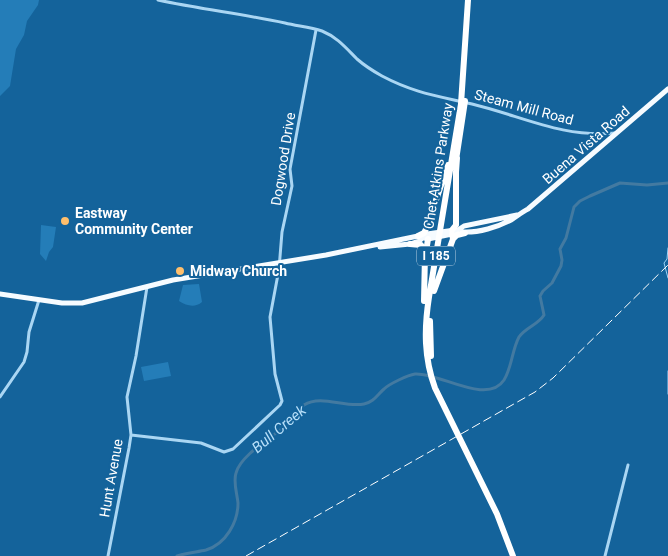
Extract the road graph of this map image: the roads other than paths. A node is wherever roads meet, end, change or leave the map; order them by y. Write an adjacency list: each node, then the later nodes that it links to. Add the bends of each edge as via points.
1 (158, 0): 3 (street, Steam Mill Road)
2 (470, 0): 6 (highway, Chet Atkins Parkway / I 185, via 465,104)
3 (316, 30): 5 (street, Steam Mill Road, via 339,40 365,66 427,95 473,104 535,124); 14 (street, Dogwood Drive, via 290,170 292,186)
4 (668, 89): 5 (main road, Buena Vista Road, via 616,133)
5 (608, 136): 7 (main road, Buena Vista Road, via 542,197)
6 (456, 146): 8 (highway); 10 (highway); 16 (highway, Chet Atkins Parkway / I 185); 19 (highway, Chet Atkins Parkway / I 185, via 426,316 425,342)
7 (517, 215): 8 (main road, Buena Vista Road, via 464,226); 9 (main road, Buena Vista Road, via 512,220)
8 (454, 233): 9 (highway); 10 (main road, Buena Vista Road); 16 (highway)
9 (465, 233)
10 (424, 237): 11 (main road, Buena Vista Road); 12 (main road, Buena Vista Road); 13 (highway)
11 (410, 244): 12 (main road, Buena Vista Road); 13 (highway, via 421,245)
12 (352, 250): 14 (main road, Buena Vista Road)
13 (426, 254): 19 (highway, via 422,330)
14 (279, 262): 15 (main road, Buena Vista Road); 22 (street, Dogwood Drive, via 270,324 280,405 233,449 224,452 201,443)
15 (147, 286): 18 (main road, Buena Vista Road, via 82,303); 22 (street, Hunt Avenue, via 127,397)
16 (434, 291): 19 (highway, Chet Atkins Parkway / I 185, via 429,327)
17 (0, 294): 18 (main road, Buena Vista Road)
18 (39, 300): 21 (street, via 24,362)
19 (429, 366): 20 (highway, Chet Atkins Parkway / I 185); 20 (highway, Chet Atkins Parkway / I 185)
20 (437, 389): 25 (highway, Chet Atkins Parkway / I 185, via 504,521)
21 (0, 397)
22 (131, 435): 24 (street, Hunt Avenue)
23 (628, 465): 26 (street)
24 (108, 556)
25 (515, 556)
26 (605, 556)

